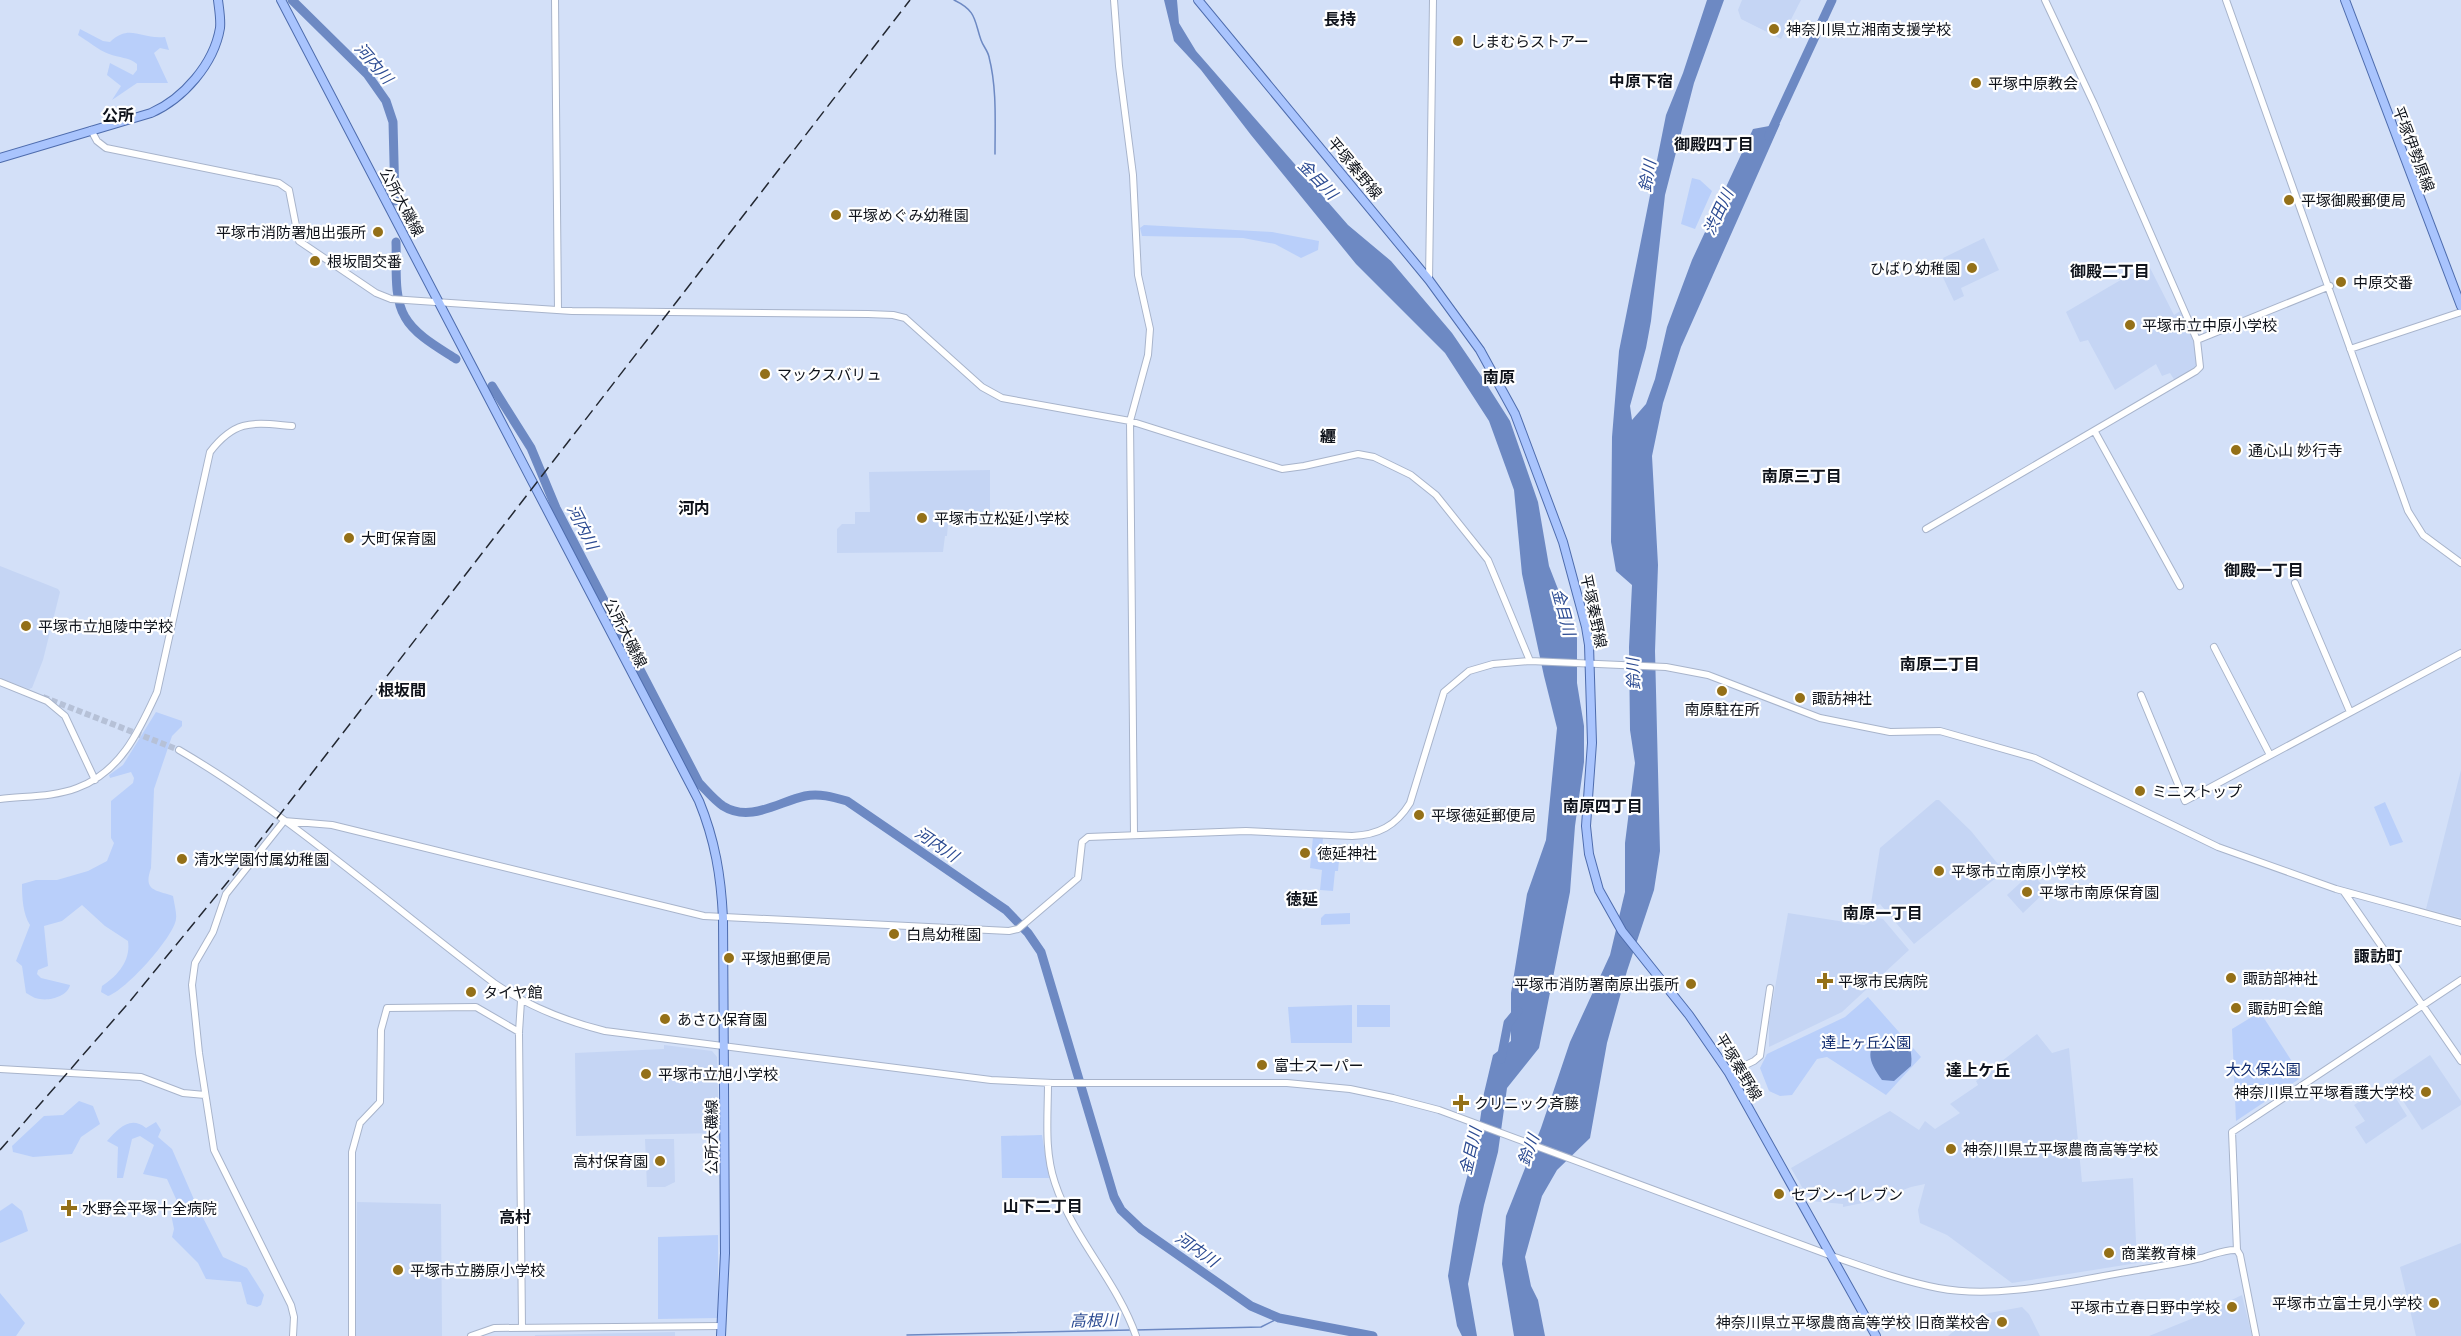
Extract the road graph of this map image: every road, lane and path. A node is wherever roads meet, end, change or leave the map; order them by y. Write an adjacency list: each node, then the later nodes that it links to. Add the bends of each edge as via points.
1 (218, 0): 10 (main road, via 220,28 215,45 188,87 164,107)
2 (281, 0): 14 (main road, 公所大磯線)
3 (555, 0): 16 (street)
4 (1114, 0): 20 (street, via 1134,176 1138,275 1150,329 1148,355)
5 (1198, 0): 12 (main road, 平塚秦野線)
6 (1433, 0): 12 (street)
7 (2045, 0): 18 (street)
8 (2226, 0): 13 (street)
9 (2345, 0): 15 (main road, 平塚伊勢原線)
10 (91, 130): 11 (main road); 14 (street, via 106,148 279,183 289,190 299,241 376,293 395,300)
11 (0, 158)
12 (1429, 280): 30 (main road, 平塚秦野線, via 1480,350 1515,414 1563,542)
13 (2330, 286): 18 (street); 19 (street)
14 (438, 302): 16 (street); 41 (main road, 公所大磯線, via 699,801 717,852)
15 (2461, 306)
16 (558, 310): 20 (street, via 902,316 982,387 1002,398)
17 (2461, 312): 19 (street)
18 (2197, 340): 22 (street, via 2201,362 2196,371)
19 (2350, 349): 24 (street, via 2412,518 2423,535)
20 (1130, 421): 29 (street, via 1282,469 1358,454 1374,457 1411,475 1436,495 1488,560); 39 (street)
21 (292, 426): 36 (street, via 255,423 233,429 210,452 157,692 124,754)
22 (2095, 432): 23 (street); 26 (street)
23 (1926, 530)
24 (2461, 563)
25 (2295, 583): 33 (street)
26 (2180, 586)
27 (2214, 647): 35 (street)
28 (2461, 653): 33 (street)
29 (1530, 662): 30 (street); 39 (street, via 1480,666 1444,692 1410,803 1389,827 1352,836 1246,831)
30 (1594, 663): 40 (street, via 1663,666 1708,675 1820,718 1890,732 1940,731 2035,758 2201,841); 51 (main road, 平塚秦野線, via 1587,810 1587,840 1594,877 1622,931 1694,1021)
31 (0, 682): 36 (street, via 47,701 65,716)
32 (2141, 695): 35 (street, via 2185,801)
33 (2350, 712): 35 (street)
34 (179, 750): 38 (street)
35 (2270, 755)
36 (95, 780): 37 (street, via 63,792)
37 (0, 799)
38 (284, 821): 41 (street, via 332,825); 45 (street); 53 (street, via 226,894 192,974)
39 (1134, 834): 41 (street, via 1084,839 1078,878 1020,928 1001,932)
40 (2344, 892): 42 (street); 46 (street)
41 (723, 918): 48 (main road, 公所大磯線)
42 (2461, 923)
43 (2461, 980): 46 (street)
44 (1770, 988): 51 (street, via 1762,1053)
45 (521, 1001): 47 (street); 48 (street, via 605,1031)
46 (2422, 1006): 49 (street); 54 (street, via 2232,1132)
47 (519, 1032): 57 (street); 60 (street, via 476,1007 387,1008 381,1030 380,1102 360,1123 352,1152)
48 (723, 1046): 52 (street, via 991,1080); 56 (main road, 公所大磯線)
49 (2461, 1062)
50 (0, 1069): 53 (street, via 141,1077 183,1093)
51 (1729, 1073): 55 (main road, 平塚秦野線)
52 (1048, 1083): 55 (street, via 1242,1082 1324,1086 1393,1098 1463,1119); 58 (street, via 1048,1147 1054,1181 1069,1216)
53 (205, 1095): 59 (street, via 214,1150 291,1305)
54 (2237, 1250): 55 (street, via 2015,1290 1989,1291 1938,1288); 64 (street)
55 (1832, 1256): 63 (main road, 平塚秦野線)
56 (722, 1326): 57 (street); 62 (main road, 公所大磯線)
57 (522, 1328): 61 (street, via 485,1330)
58 (1136, 1335)
59 (293, 1336)
60 (352, 1336)
61 (471, 1336)
62 (721, 1336)
63 (1876, 1336)
64 (2256, 1336)

